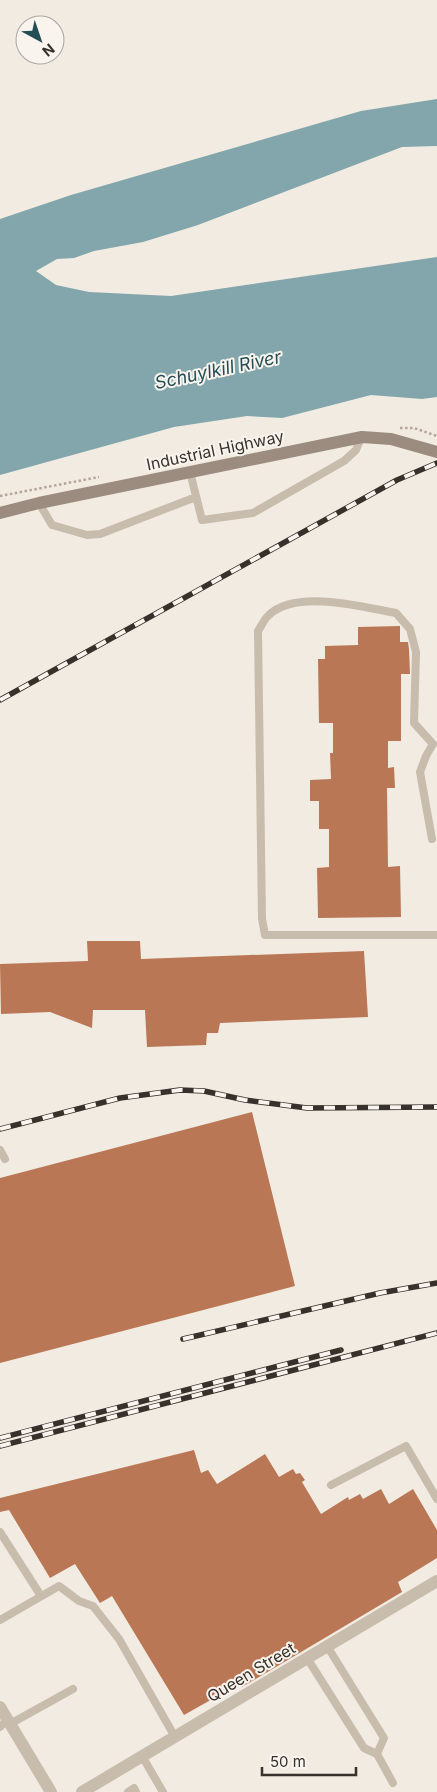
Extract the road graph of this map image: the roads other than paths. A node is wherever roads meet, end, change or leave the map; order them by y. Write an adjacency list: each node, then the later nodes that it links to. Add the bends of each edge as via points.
1 (361, 438): 2 (street, Industrial Highway, via 391,439); 3 (street, Industrial Highway); 4 (lane, via 356,450 344,461 253,513 202,520)
2 (437, 452)
3 (190, 472): 4 (lane); 5 (street, Industrial Highway)
4 (196, 497): 5 (lane, via 100,534 87,535 52,525)
5 (39, 503): 6 (street, Industrial Highway)
6 (0, 513)
7 (435, 744): 8 (lane, via 420,772); 9 (lane, via 414,723 416,652 410,629 396,613 329,601 289,604 269,615 258,632 262,918 265,935)
8 (432, 839)
9 (437, 935)
10 (0, 1150): 11 (lane)
11 (5, 1159)
12 (330, 1485): 13 (lane, via 406,1446)
13 (437, 1499)
14 (0, 1532): 16 (lane)
15 (437, 1580): 18 (street, Queen Street)
16 (41, 1596): 17 (lane); 23 (lane, via 59,1586 79,1601 93,1606 119,1639)
17 (0, 1620)
18 (327, 1646): 19 (street, Queen Street); 24 (lane, via 384,1738)
19 (307, 1658): 23 (street, Queen Street); 24 (lane, via 364,1748)
20 (73, 1689): 22 (lane)
21 (0, 1706): 22 (street)
22 (6, 1723): 27 (street)
23 (175, 1737): 25 (street, Queen Street)
24 (377, 1754): 26 (lane)
25 (142, 1756): 28 (street, Queen Street); 31 (lane)
26 (393, 1783)
27 (51, 1792)
28 (82, 1792)
29 (128, 1792): 30 (lane, via 134,1788)
30 (136, 1792)
31 (163, 1792)

